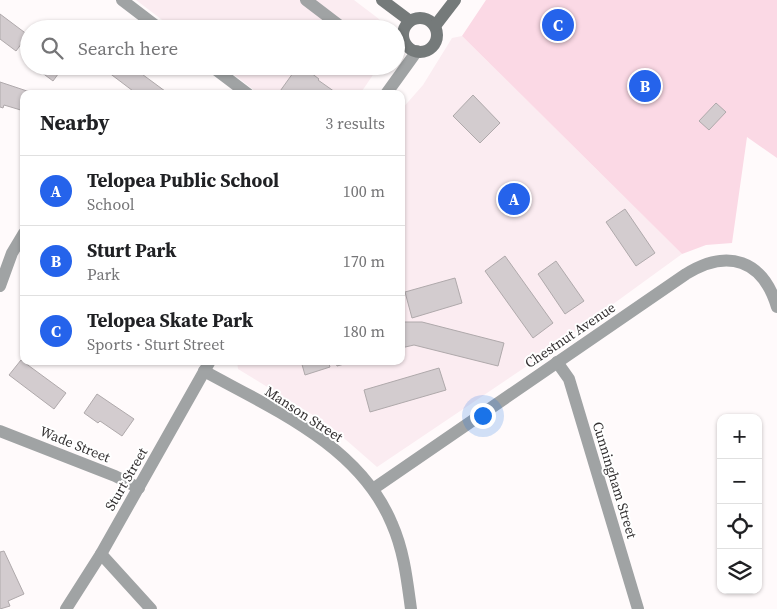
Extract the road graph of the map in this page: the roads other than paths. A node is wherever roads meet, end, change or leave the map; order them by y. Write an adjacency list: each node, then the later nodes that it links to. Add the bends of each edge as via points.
1 (122, 0): 5 (street)
2 (306, 0): 6 (street)
3 (382, 0): 7 (street)
4 (455, 0): 8 (street)
5 (148, 20)
6 (332, 20)
7 (410, 21): 8 (street, via 424,18); 9 (street)
8 (435, 26): 11 (street, via 434,44 427,50)
9 (405, 27)
10 (405, 40): 11 (street, via 409,47)
11 (417, 51): 12 (street)
12 (405, 62)
13 (223, 75): 15 (street)
14 (395, 75): 16 (street)
15 (243, 90)
16 (388, 90)
17 (20, 240): 18 (street)
18 (0, 286)
19 (777, 307): 20 (street, Chestnut Avenue, via 772,292 758,272 738,262 714,261 686,274)
20 (557, 362): 24 (street, Chestnut Avenue); 29 (street, Cunningham Street, via 569,379)
21 (207, 366): 23 (street, Sturt Street); 24 (street, Manson Street, via 326,443)
22 (0, 430): 23 (street, Wade Street)
23 (139, 488): 25 (street, Sturt Street)
24 (373, 489): 28 (street, Manson Street, via 399,542)
25 (101, 554): 26 (street, Sturt Street); 27 (street)
26 (66, 609)
27 (151, 609)
28 (411, 609)
29 (638, 609)

